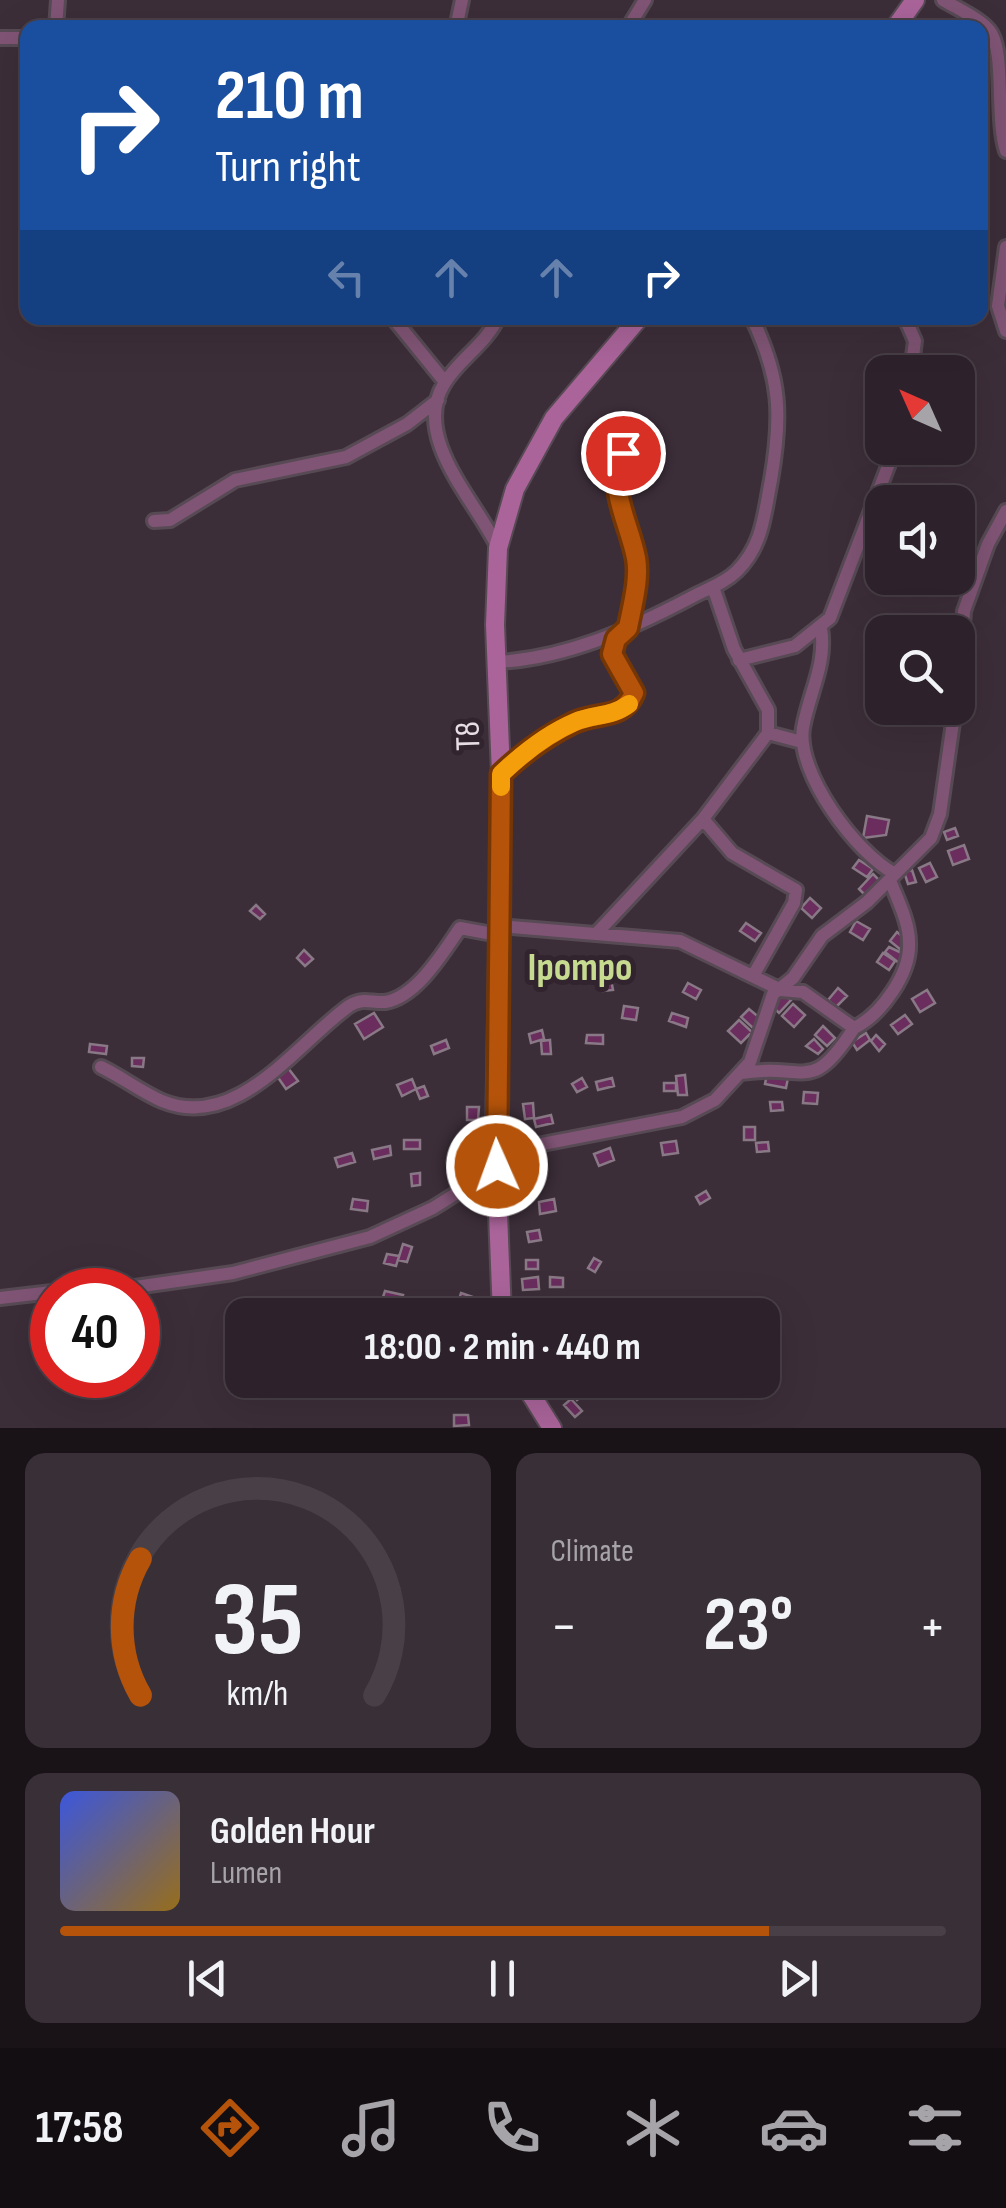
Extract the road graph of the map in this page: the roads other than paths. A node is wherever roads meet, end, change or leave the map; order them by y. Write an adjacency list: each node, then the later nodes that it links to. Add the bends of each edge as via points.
1 (943, 0): 2 (street)
2 (976, 20)
3 (988, 28): 4 (street)
4 (1003, 49): 5 (street, via 998,119)
5 (1006, 151)
6 (1006, 247): 12 (street, via 998,306)
7 (399, 325): 14 (street)
8 (494, 325): 14 (street)
9 (633, 325): 20 (street, T8, via 554,418 515,489)
10 (755, 325): 21 (street, via 771,368 780,437 758,544 738,571)
11 (908, 325): 13 (street)
12 (1006, 331)
13 (913, 355)
14 (445, 382): 15 (street)
15 (438, 400): 19 (street, via 346,457 236,480 170,520); 20 (street, via 440,445)
16 (633, 435): 23 (street, via 616,483 636,559)
17 (889, 465): 24 (street, via 860,550)
18 (1006, 510): 22 (street)
19 (154, 521)
20 (498, 548): 26 (street, T8)
21 (713, 587): 23 (street); 25 (street)
22 (964, 615)
23 (628, 628): 26 (street); 30 (street, via 612,654 633,686 629,705 570,724)
24 (821, 628): 25 (street, via 795,646); 29 (street, via 823,654)
25 (740, 660): 28 (street, via 768,710)
26 (496, 662): 30 (street, T8)
27 (952, 725): 32 (street, via 936,827)
28 (768, 733): 29 (street); 31 (street)
29 (802, 742): 32 (street, via 804,759 850,835)
30 (501, 774): 33 (street, T8)
31 (703, 819): 34 (street); 35 (street, via 732,853 796,890)
32 (892, 877): 36 (street, via 822,936); 37 (street, via 910,945 885,1001)
33 (498, 930): 34 (street); 38 (street, via 460,928 440,962 397,996 352,1004 251,1088 218,1105 162,1101); 40 (street, T8)
34 (598, 932): 35 (street, via 680,941)
35 (753, 976): 36 (street)
36 (781, 990): 37 (street, via 803,992); 39 (street, via 768,1002 756,1050)
37 (854, 1028): 39 (street, via 830,1064 814,1073)
38 (102, 1067)
39 (741, 1073): 40 (street, via 715,1100 682,1117 532,1146)
40 (497, 1166): 41 (street, via 433,1208 370,1237 232,1273); 44 (street, T8)
41 (160, 1283)
42 (30, 1295): 43 (street)
43 (0, 1298)
44 (501, 1298)
45 (533, 1398): 46 (street)
46 (552, 1428)

